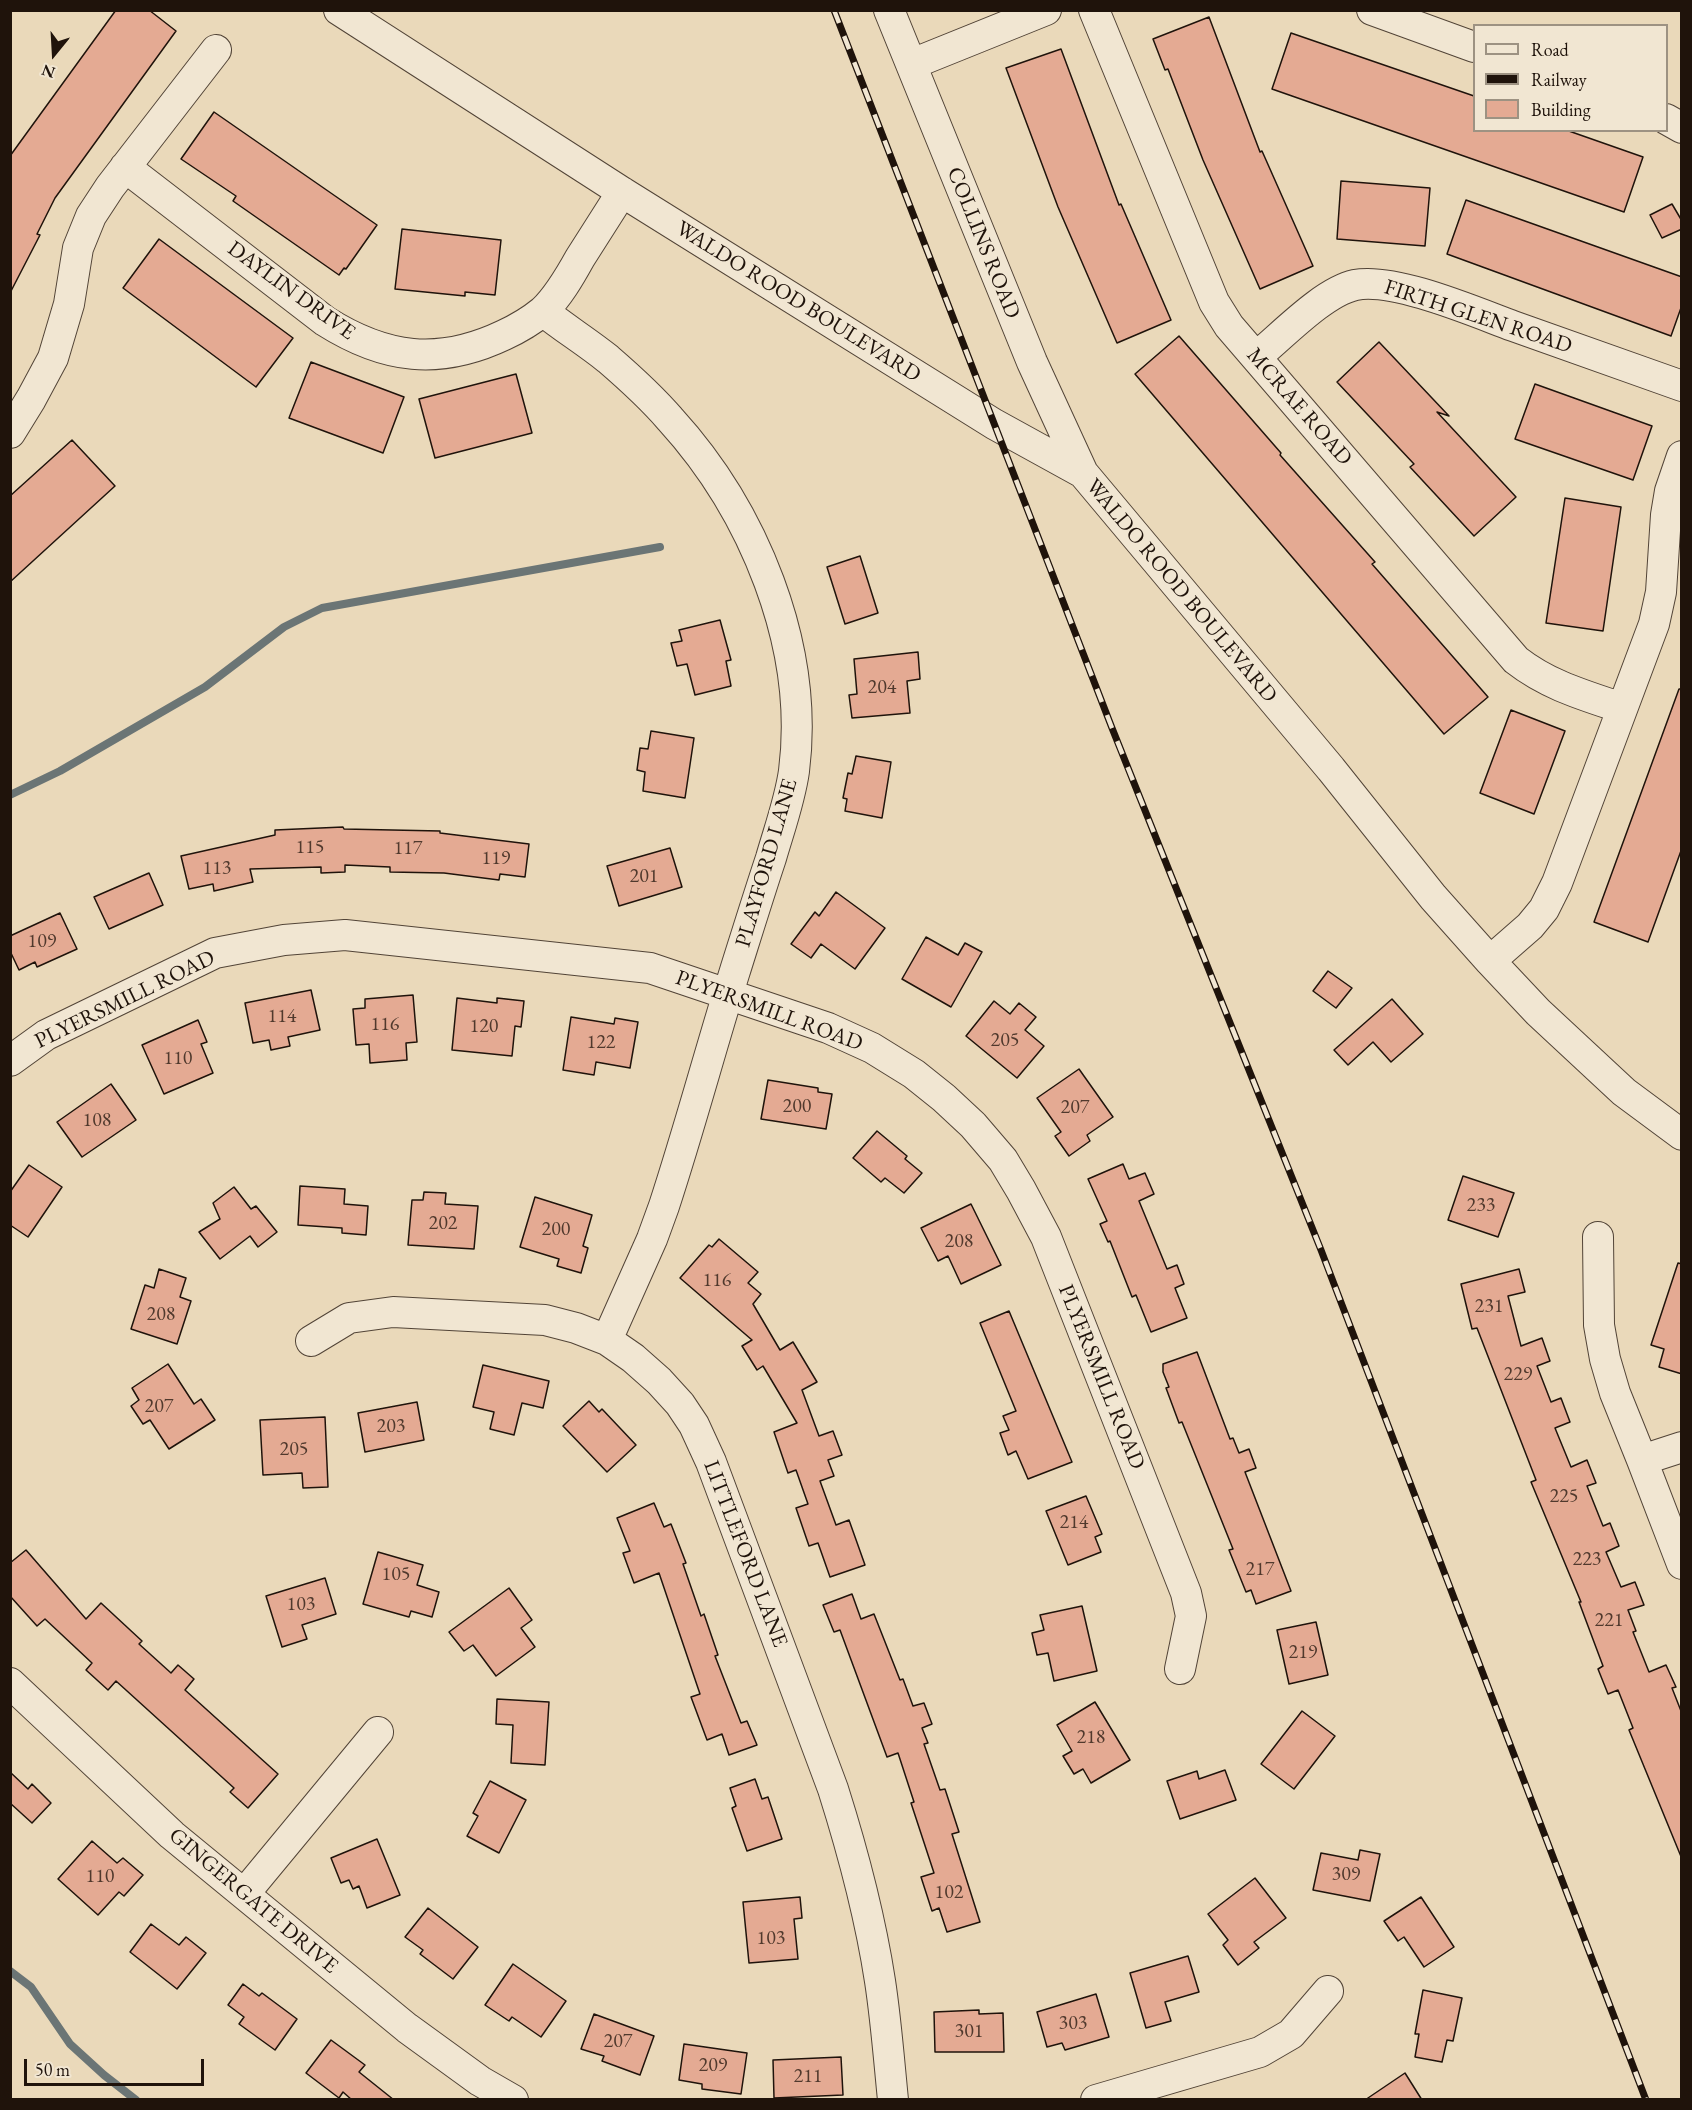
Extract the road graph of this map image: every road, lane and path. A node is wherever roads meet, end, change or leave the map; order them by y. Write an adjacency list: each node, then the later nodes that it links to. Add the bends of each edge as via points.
1 (339, 10): 12 (street, WALDO ROOD BOULEVARD)
2 (889, 10): 8 (street, COLLINS ROAD)
3 (1046, 10): 8 (street)
4 (1094, 10): 14 (street, MCRAE ROAD, via 1214,302)
5 (1372, 10): 6 (street)
6 (1473, 47)
7 (216, 50): 11 (street)
8 (912, 64): 18 (street, COLLINS ROAD, via 1032,362)
9 (1668, 120): 10 (street)
10 (1682, 128)
11 (125, 167): 13 (street, DAYLIN DRIVE, via 325,321 374,346 426,355 453,352 484,345); 16 (street, via 84,232 53,358)
12 (622, 192): 13 (street, DAYLIN DRIVE); 18 (street, WALDO ROOD BOULEVARD, via 994,424)
13 (543, 311): 21 (street, PLAYFORD LANE, via 641,388 694,447 741,518 779,612 795,699 794,771)
14 (1256, 357): 15 (street, FIRTH GLEN ROAD, via 1330,296 1354,285 1391,285); 19 (street, MCRAE ROAD, via 1516,660 1553,684)
15 (1682, 386)
16 (10, 433)
17 (1682, 456): 19 (street, via 1666,515 1661,592)
18 (1083, 473): 20 (street, WALDO ROOD BOULEVARD)
19 (1622, 708): 20 (street, via 1544,909 1530,927)
20 (1490, 961): 23 (street, WALDO ROOD BOULEVARD, via 1624,1092)
21 (728, 994): 22 (street, PLYERSMILL ROAD, via 650,968 345,935 284,940 215,953 46,1035); 25 (street, PLAYFORD LANE, via 664,1206); 30 (street, PLYERSMILL ROAD, via 828,1028 872,1048 944,1098 1003,1160 1046,1237 1186,1593 1191,1616)
22 (10, 1061)
23 (1682, 1135)
24 (1598, 1237): 28 (street, via 1599,1325 1605,1359)
25 (607, 1340): 26 (street, LITTLEFORD LANE, via 545,1320 393,1312 349,1318); 36 (street, LITTLEFORD LANE, via 633,1358 680,1404 711,1462 848,1837 876,1959)
26 (311, 1341)
27 (1682, 1447): 28 (street)
28 (1642, 1460): 29 (street)
29 (1682, 1564)
30 (1180, 1669)
31 (10, 1683): 33 (street, GINGERGATE DRIVE, via 172,1835)
32 (378, 1732): 33 (street)
33 (244, 1893): 35 (street, GINGERGATE DRIVE, via 407,2028)
34 (1328, 1991): 37 (street, via 1291,2034 1260,2052)
35 (513, 2100)
36 (893, 2100)
37 (1096, 2100)

